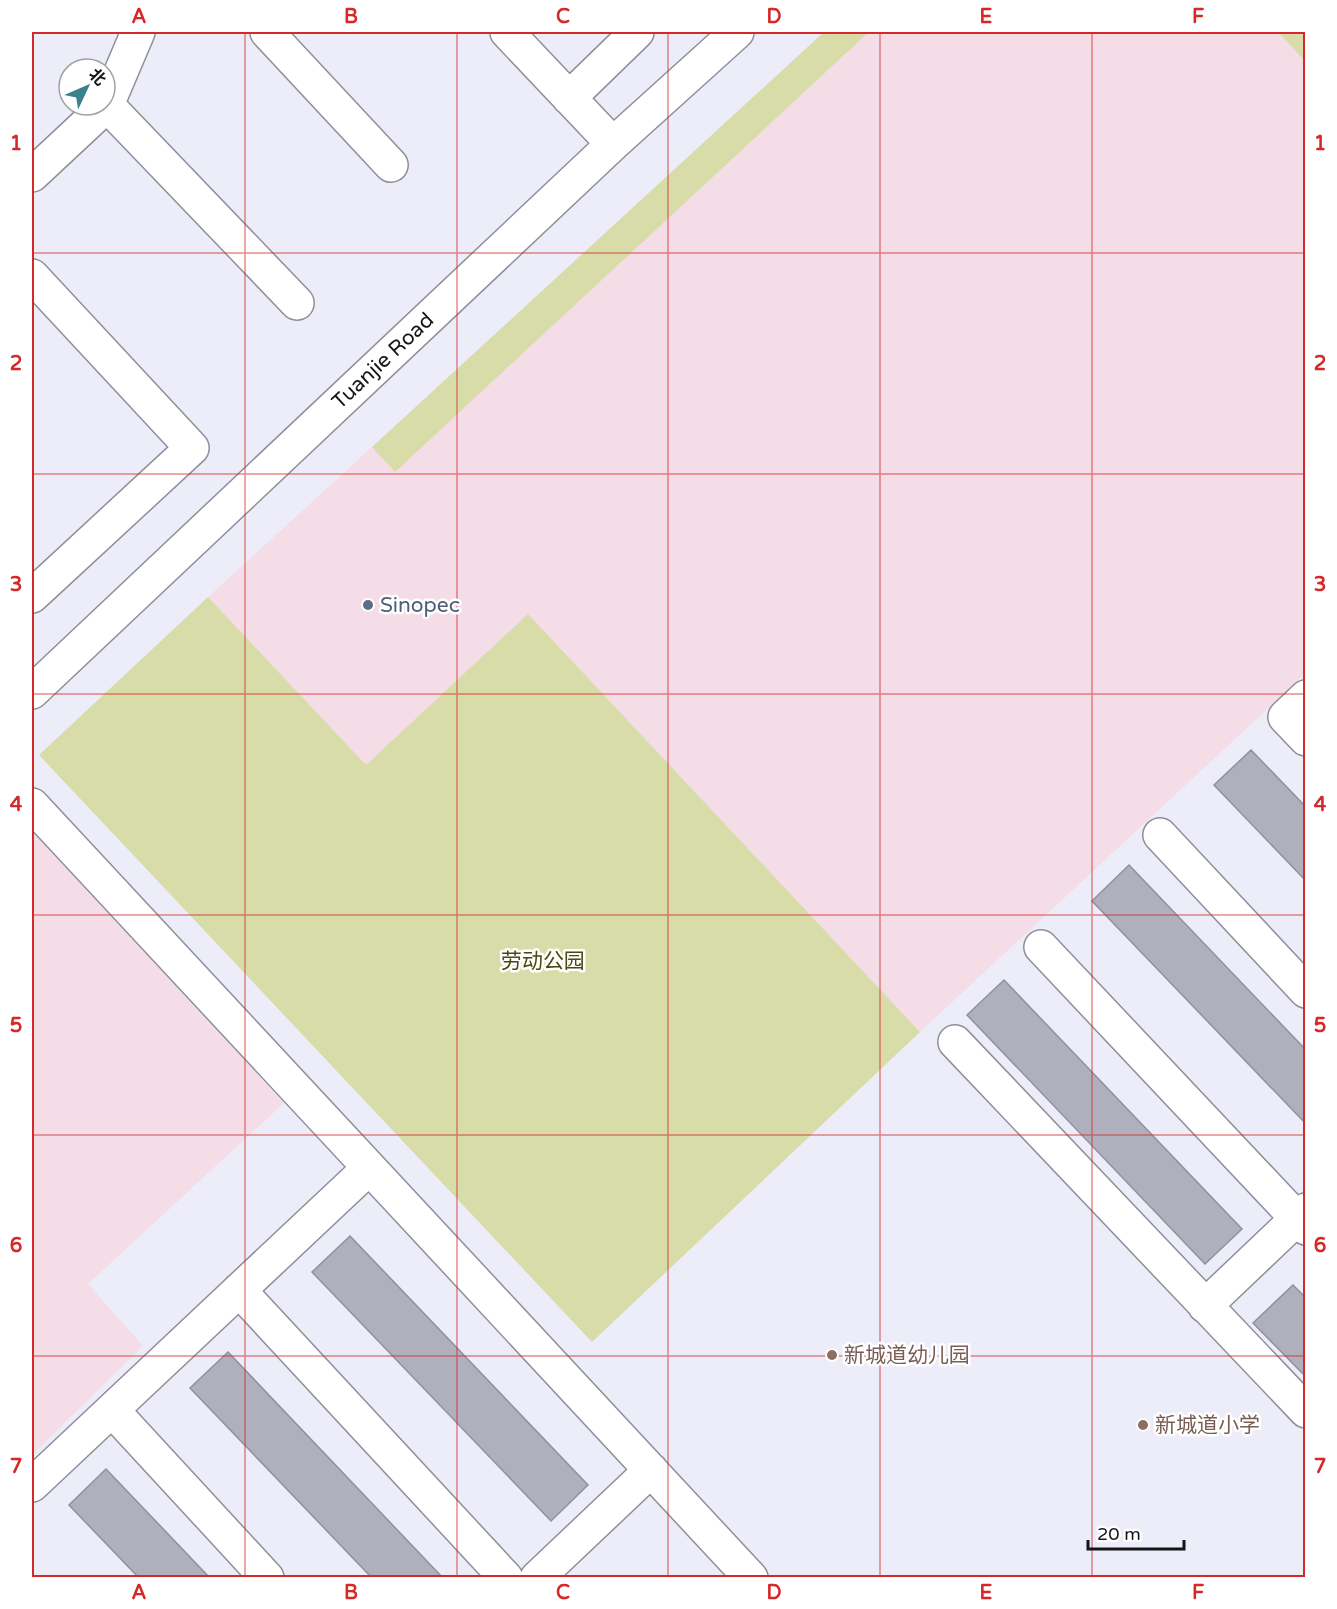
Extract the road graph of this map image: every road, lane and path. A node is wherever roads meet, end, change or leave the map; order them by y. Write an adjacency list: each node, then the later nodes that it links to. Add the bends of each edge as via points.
1 (138, 32): 6 (street)
2 (267, 32): 11 (street)
3 (507, 32): 7 (street)
4 (638, 32): 7 (street)
5 (737, 32): 10 (street, Tuanjie Road)
6 (117, 81)
7 (569, 98): 10 (street)
8 (117, 115): 14 (street)
9 (94, 117): 12 (street)
10 (613, 144): 16 (street, Tuanjie Road)
11 (391, 165)
12 (32, 175)
13 (32, 276): 15 (street, via 192,448)
14 (297, 303)
15 (32, 596)
16 (32, 692)
17 (1305, 697): 18 (street, via 1285,717)
18 (1305, 739)
19 (32, 805): 24 (street)
20 (1160, 835): 22 (street)
21 (1041, 946): 25 (street)
22 (1305, 991)
23 (955, 1042): 27 (street)
24 (369, 1168): 26 (street); 30 (street)
25 (1302, 1219): 27 (street)
26 (239, 1290): 28 (street); 33 (street)
27 (1205, 1306): 29 (street)
28 (112, 1410): 31 (street); 32 (street)
29 (1305, 1411)
30 (651, 1470): 34 (street); 35 (street)
31 (32, 1485)
32 (267, 1578)
33 (506, 1578)
34 (537, 1578)
35 (751, 1578)

